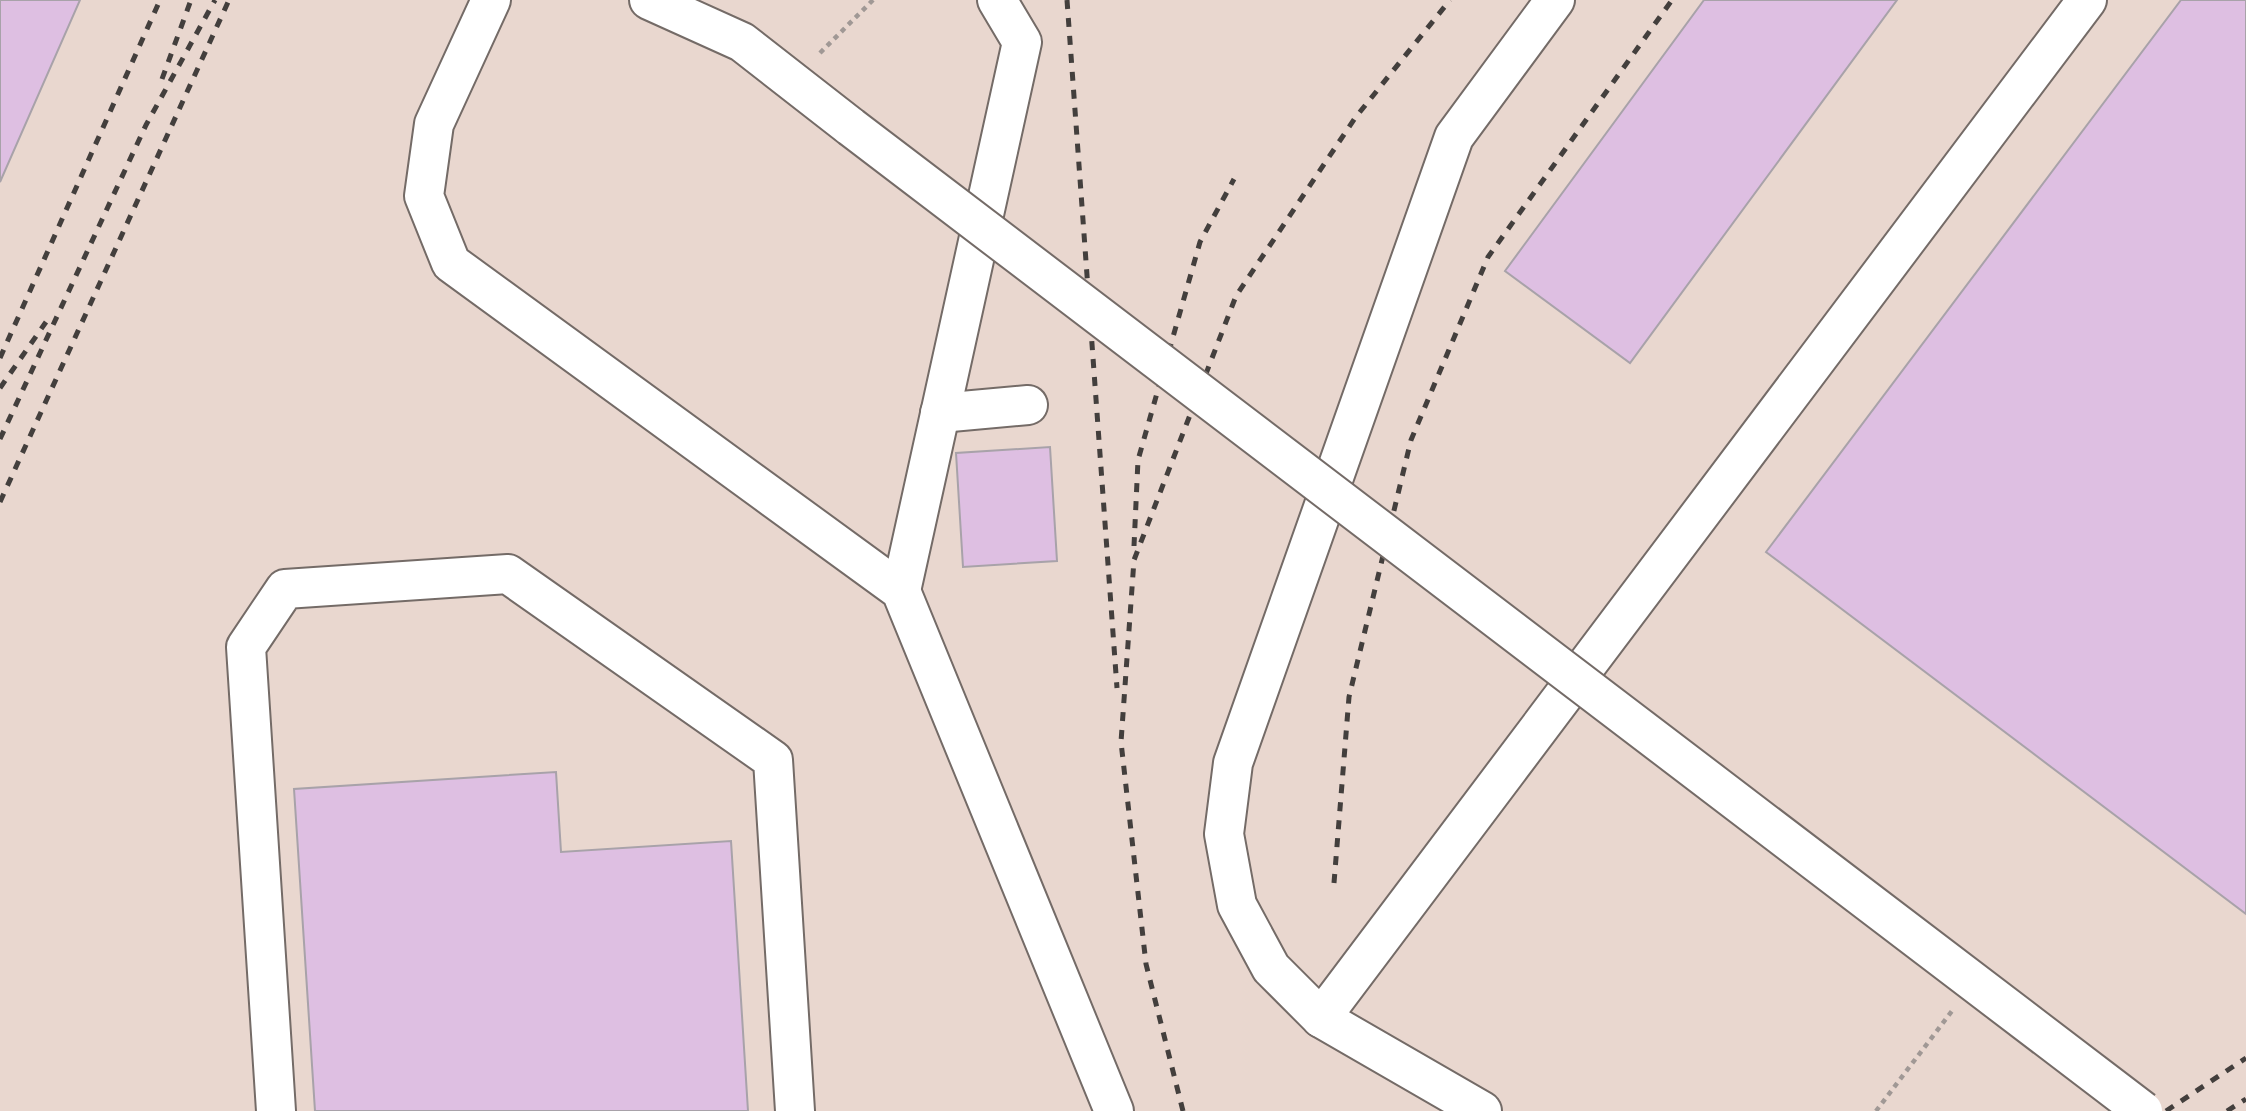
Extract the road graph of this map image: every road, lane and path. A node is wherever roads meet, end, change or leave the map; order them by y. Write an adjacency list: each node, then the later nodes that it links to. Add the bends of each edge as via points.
1 (491, 0): 12 (lane, via 434,124 424,196 452,263)
2 (649, 0): 9 (lane)
3 (720, 0): 9 (lane)
4 (873, 0): 8 (path)
5 (997, 0): 11 (lane, via 1022,42)
6 (1555, 0): 14 (lane, via 1454,137 1233,763 1224,834 1237,905 1270,968)
7 (2087, 0): 14 (lane)
8 (832, 41)
9 (742, 42): 13 (lane, bridge)
10 (1028, 405): 11 (lane)
11 (940, 413): 12 (lane)
12 (901, 591): 17 (lane)
13 (1974, 982): 19 (path); 20 (lane, bridge)
14 (1321, 1018): 18 (lane)
15 (276, 1111): 16 (lane, via 246,647 285,589 508,574 773,760)
16 (795, 1111)
17 (1114, 1111)
18 (1482, 1111)
19 (1876, 1111)
20 (2143, 1111)

